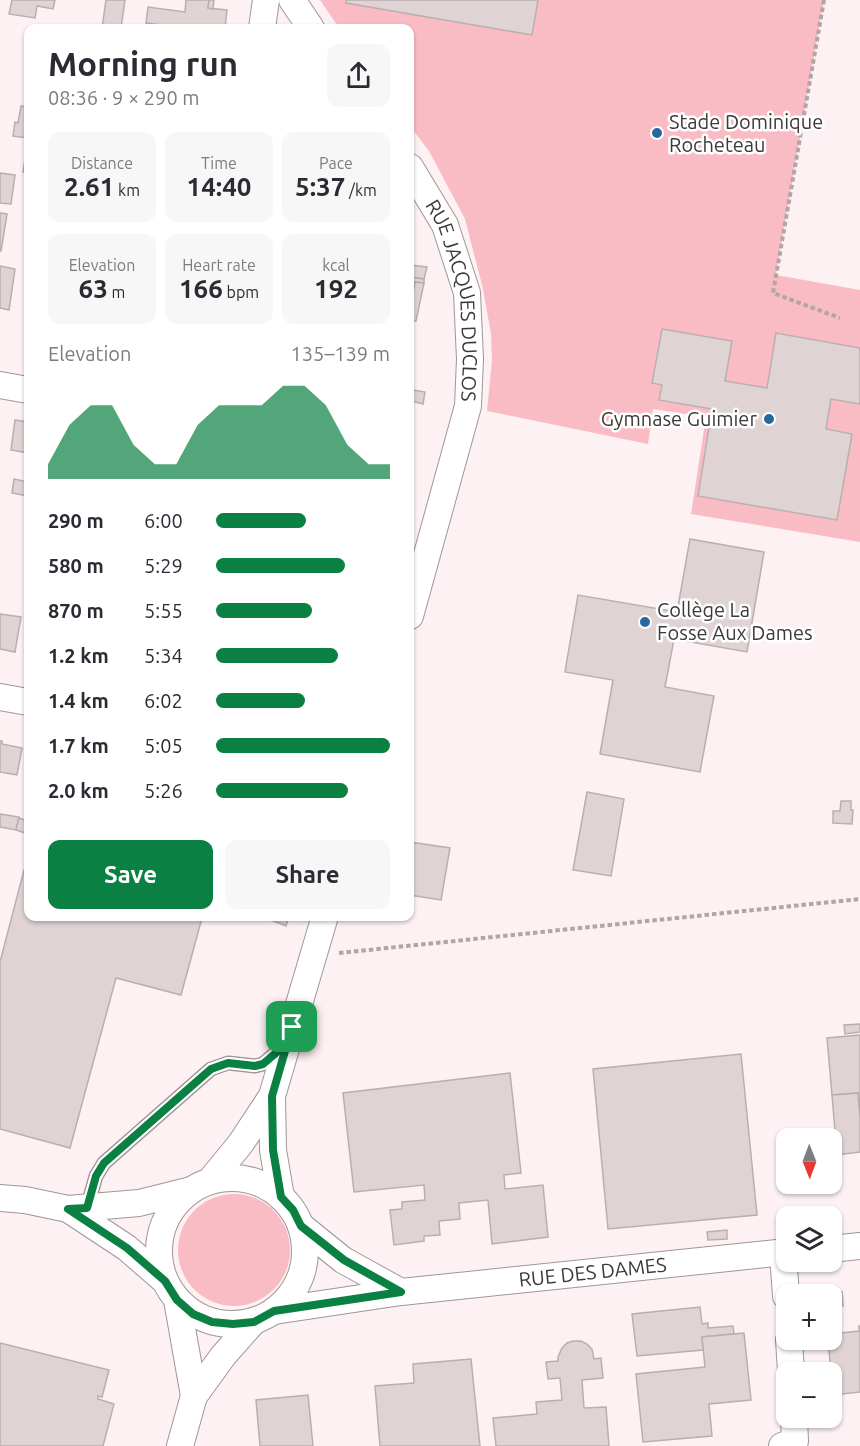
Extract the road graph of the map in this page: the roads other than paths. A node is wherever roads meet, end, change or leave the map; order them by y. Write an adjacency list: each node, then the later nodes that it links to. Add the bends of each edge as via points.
1 (266, 0): 3 (street)
2 (292, 0): 4 (street)
3 (263, 24)
4 (308, 24)
5 (414, 173): 8 (street, RUE JACQUES DUCLOS, via 446,225 467,292 470,359 468,406)
6 (0, 385): 7 (street)
7 (24, 389)
8 (414, 602)
9 (0, 697): 10 (street)
10 (24, 701)
11 (324, 921): 12 (street)
12 (292, 1027): 13 (street); 17 (lane, via 277,1052 263,1064 228,1063 211,1069 104,1163)
13 (272, 1096): 14 (street, via 241,1143); 15 (street, via 273,1150)
14 (200, 1186): 15 (street, via 228,1178 248,1180); 17 (street, via 139,1203); 22 (street, via 176,1204 159,1241 159,1261)
15 (281, 1197): 18 (street)
16 (0, 1198): 17 (street)
17 (77, 1208): 22 (street)
18 (301, 1226): 23 (street, via 344,1260); 24 (street, via 305,1257 296,1288 286,1301)
19 (860, 1246): 20 (street)
20 (842, 1248)
21 (776, 1253): 23 (street, RUE DES DAMES)
22 (171, 1290): 24 (street, via 193,1314 212,1322 233,1324); 25 (street)
23 (401, 1292): 24 (street, RUE DES DAMES)
24 (264, 1316): 25 (street, via 223,1356)
25 (194, 1396): 27 (street)
26 (794, 1428): 28 (street, via 795,1441)
27 (180, 1446)
28 (782, 1446)

